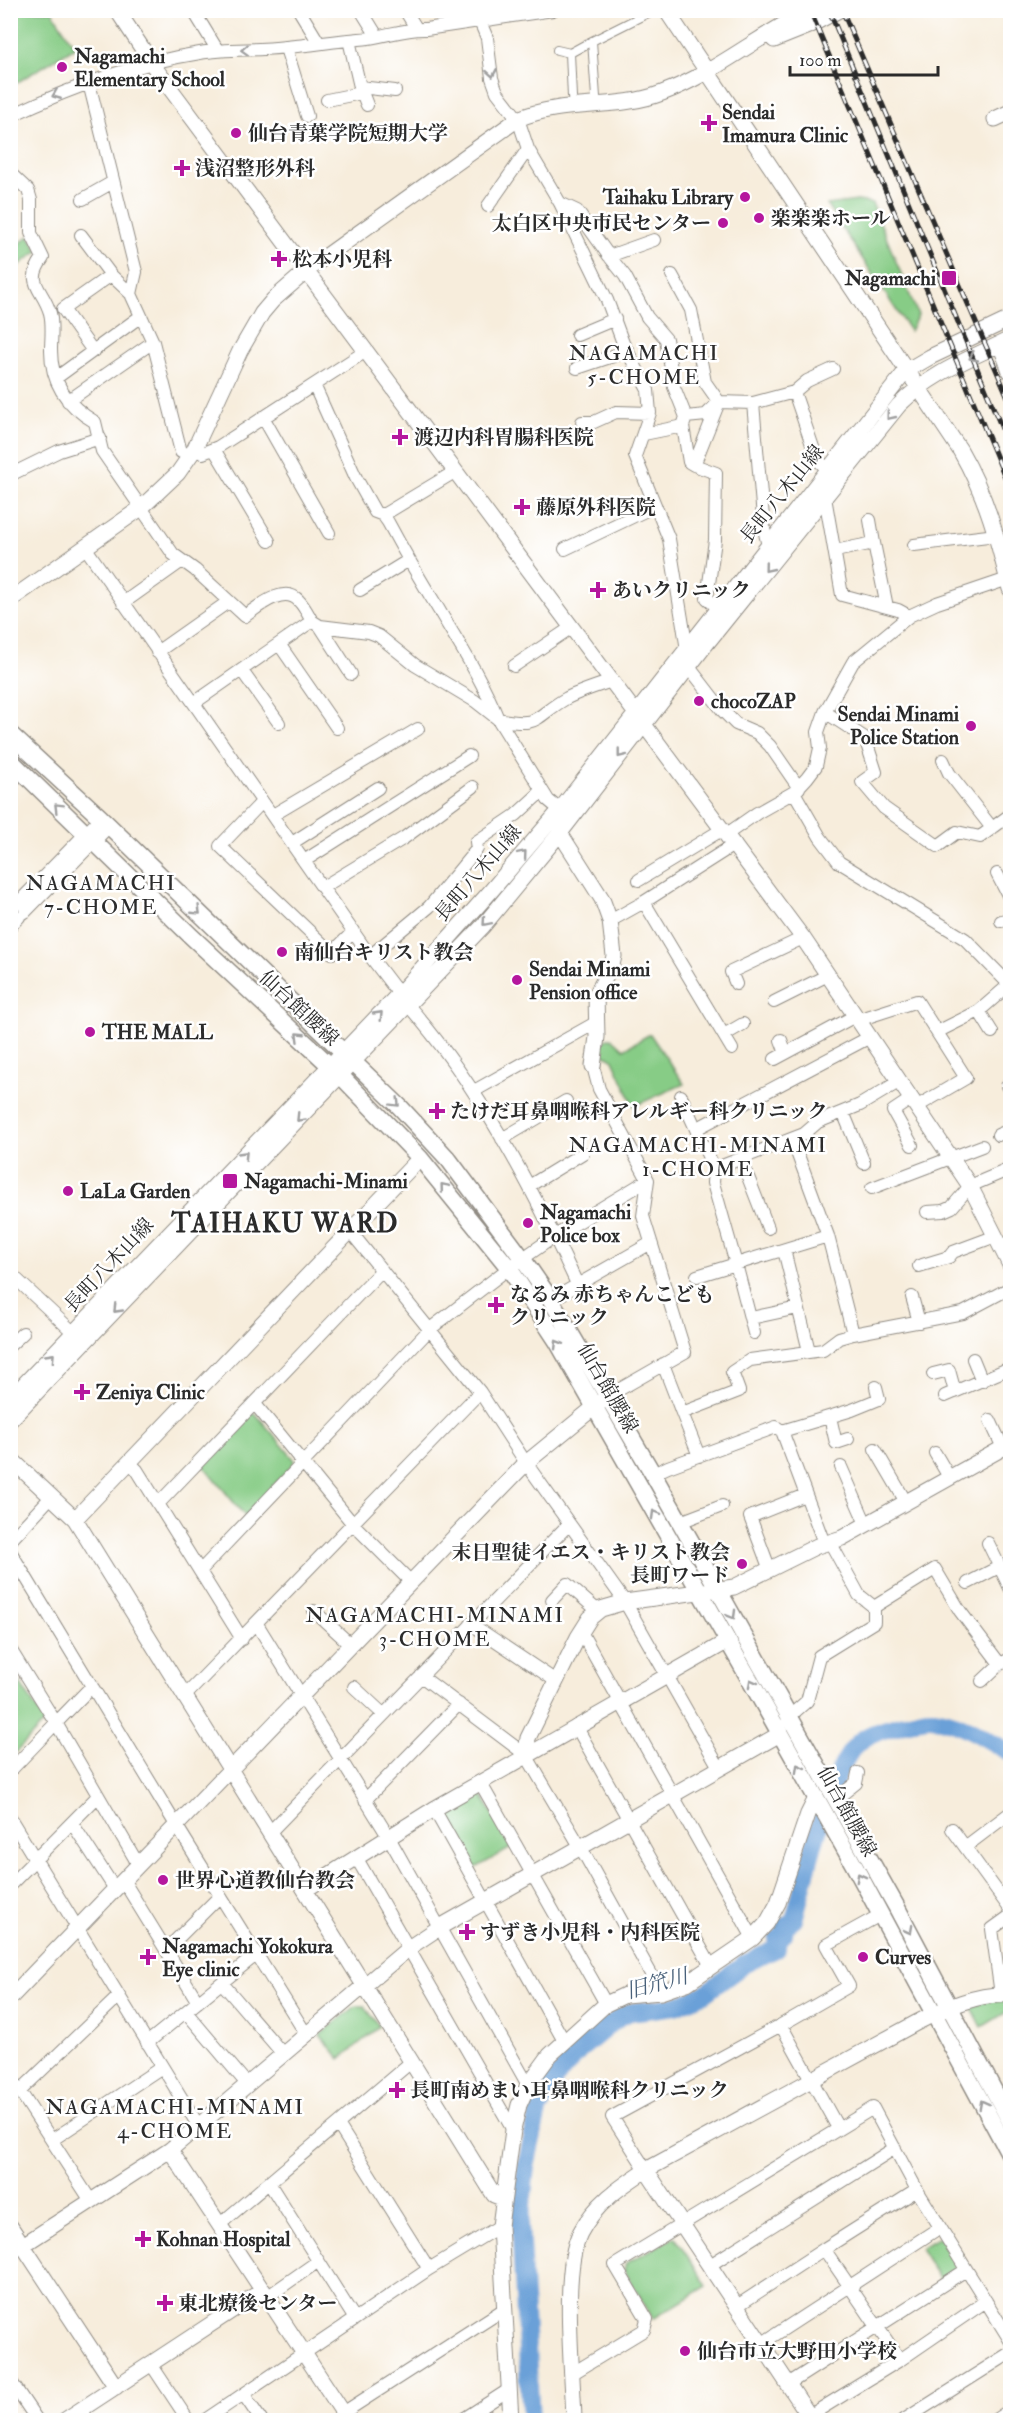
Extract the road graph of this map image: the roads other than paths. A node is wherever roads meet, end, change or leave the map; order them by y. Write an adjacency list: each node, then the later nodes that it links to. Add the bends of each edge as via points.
1 (117, 10): 21 (street)
2 (193, 10): 19 (street)
3 (299, 10): 16 (street)
4 (361, 10): 13 (street)
5 (405, 10): 12 (street)
6 (553, 10): 11 (street)
7 (666, 10): 22 (street)
8 (839, 10): 10 (street)
9 (650, 12): 15 (street)
10 (806, 15): 22 (street)
11 (477, 16): 12 (street); 33 (street, one-way to 33, via 487,38 497,92)
12 (416, 28): 13 (street)
13 (377, 36): 14 (street)
14 (349, 39): 16 (street); 24 (street)
15 (592, 41): 20 (street); 27 (street)
16 (319, 43): 17 (street)
17 (286, 48): 19 (street, one-way to 19); 32 (street)
18 (557, 50): 20 (street)
19 (219, 51): 21 (street)
20 (570, 53): 26 (street)
21 (151, 63): 23 (street); 44 (street)
22 (707, 71): 33 (street, via 635,102 567,106 536,111); 59 (street)
23 (89, 84): 31 (street, one-way to 31); 37 (street)
24 (360, 90): 25 (street); 28 (street); 29 (street)
25 (395, 91)
26 (572, 97)
27 (596, 97)
28 (327, 100)
29 (367, 105)
30 (1011, 112): 34 (street)
31 (10, 116)
32 (307, 116)
33 (518, 119): 35 (street); 44 (street)
34 (995, 119)
35 (528, 149): 39 (street); 40 (street)
36 (10, 173): 61 (street, via 28,190 31,200 31,233 43,258 33,278 50,314 52,368)
37 (113, 182): 38 (street); 47 (street, via 136,272)
38 (83, 199)
39 (560, 203): 43 (street, via 578,211); 49 (street)
40 (488, 206)
41 (81, 235): 45 (street)
42 (654, 240): 43 (street)
43 (609, 256): 71 (street, via 625,276 646,317 666,339)
44 (306, 271): 55 (street); 75 (street, via 273,300 253,328)
45 (111, 275): 47 (street); 54 (street, via 63,309)
46 (672, 275): 66 (street, via 691,310 705,382)
47 (130, 294): 48 (street)
48 (141, 316): 52 (street); 54 (street)
49 (615, 319): 51 (street); 56 (street)
50 (1011, 319): 59 (street, 長町八木山線)
51 (577, 335)
52 (153, 342): 65 (street); 75 (street, via 181,452)
53 (1005, 342): 60 (street); 63 (street, one-way to 63, via 951,366)
54 (93, 351): 61 (street)
55 (366, 351): 62 (street); 77 (street)
56 (628, 351): 57 (street); 68 (street, via 648,390)
57 (577, 368)
58 (833, 369): 64 (street)
59 (906, 371): 63 (street); 78 (street, 長町八木山線)
60 (1011, 371)
61 (56, 378): 65 (street)
62 (314, 385): 69 (street); 83 (street, via 356,478 375,512)
63 (917, 387): 80 (street, one-way to 80); 86 (street, via 975,476)
64 (794, 392): 67 (street); 78 (street, via 817,459)
65 (68, 401): 73 (street, via 95,422)
66 (719, 402): 67 (street); 71 (street, via 706,415); 76 (street)
67 (753, 403): 90 (street)
68 (650, 413): 70 (street, via 616,412 594,422); 72 (street)
69 (263, 417): 74 (street); 85 (street)
70 (582, 422)
71 (685, 422): 72 (street); 76 (street, via 689,462)
72 (644, 434): 81 (street, via 635,456)
73 (100, 438): 79 (street, via 59,451); 82 (street, via 102,451)
74 (214, 449): 75 (street); 87 (street)
75 (192, 453): 82 (street, via 171,481)
76 (693, 465): 102 (street, via 716,474 715,540 706,598)
77 (456, 471): 83 (street); 105 (street)
78 (829, 471): 90 (street, 長町八木山線)
79 (10, 475)
80 (825, 497): 93 (street); 110 (street, one-way to 110)
81 (655, 506): 92 (street); 107 (street, via 669,539)
82 (141, 508): 91 (street); 95 (street)
83 (383, 515): 94 (street)
84 (870, 520): 88 (street)
85 (329, 533)
86 (996, 535): 89 (street); 96 (street)
87 (269, 541)
88 (874, 543): 93 (street); 101 (street)
89 (914, 545)
90 (768, 546): 102 (street, 長町八木山線)
91 (85, 547): 98 (street); 100 (street)
92 (565, 549)
93 (835, 551): 101 (street, via 842,595)
94 (409, 560): 97 (street); 116 (street, via 463,647)
95 (182, 561): 99 (street); 100 (street)
96 (1009, 584): 103 (street, via 937,603)
97 (360, 590)
98 (10, 600)
99 (228, 602): 104 (street, via 245,616 276,596 290,595); 108 (street)
100 (123, 603): 108 (street)
101 (887, 607): 103 (street)
102 (719, 609): 107 (street, 長町八木山線)
103 (909, 616): 115 (street, via 853,662)
104 (316, 623): 106 (street); 112 (street); 116 (street, via 379,636 415,665)
105 (572, 627): 109 (street); 113 (street)
106 (279, 644): 111 (street); 119 (street)
107 (687, 650): 117 (street, 長町八木山線)
108 (157, 652): 114 (street)
109 (514, 666)
110 (689, 667): 117 (street); 127 (street, via 729,718 757,733 770,746)
111 (242, 671): 114 (street); 118 (street)
112 (351, 674)
113 (612, 681): 116 (street, via 566,699 533,722 520,724); 117 (street)
114 (194, 703): 129 (street)
115 (825, 712): 127 (street, via 818,732 816,766); 134 (street, via 865,738 876,772 862,782 884,808 938,846 957,832 980,837)
116 (498, 719): 128 (street)
117 (640, 719): 130 (street, 長町八木山線); 135 (street, one-way to 135); 136 (street)
118 (279, 723)
119 (337, 728)
120 (418, 729): 131 (street)
121 (10, 734): 133 (main road, 仙台館腰線)
122 (469, 756): 139 (street)
123 (10, 760): 137 (main road, 仙台館腰線, one-way to 123)
124 (943, 760): 134 (street)
125 (473, 787): 142 (street, via 404,838)
126 (378, 788): 138 (street)
127 (796, 790): 136 (street, via 757,813); 153 (street, via 820,837 839,862 965,939)
128 (542, 791): 130 (street); 150 (street, via 516,815 476,842 477,849 429,907)
129 (262, 802): 131 (street); 148 (street, via 220,846 332,952)
130 (560, 810): 143 (street, 長町八木山線, one-way to 130)
131 (273, 815): 138 (street)
132 (1011, 815): 134 (street)
133 (105, 822): 137 (street); 166 (main road, 仙台館腰線, one-way to 166)
134 (992, 828)
135 (560, 833): 143 (street); 147 (street, via 598,891)
136 (729, 836): 141 (street); 145 (street); 149 (street)
137 (89, 838): 146 (street); 168 (main road, 仙台館腰線, one-way to 137)
138 (292, 843): 139 (street)
139 (304, 861): 142 (street)
140 (997, 874): 144 (street)
141 (639, 880)
142 (323, 887): 148 (street)
143 (504, 889): 154 (street, via 483,926)
144 (1011, 899)
145 (644, 902): 147 (street); 162 (street)
146 (16, 913)
147 (610, 921): 158 (street, via 614,956 598,990)
148 (354, 931): 150 (street)
149 (803, 938): 151 (street); 152 (street, via 731,972)
150 (370, 956): 154 (street)
151 (828, 975): 155 (street); 157 (street)
152 (736, 984)
153 (1010, 985): 156 (street)
154 (403, 999): 166 (street); 170 (street)
155 (774, 1002)
156 (979, 1011): 160 (street); 161 (street)
157 (857, 1018): 160 (street, via 914,996); 163 (street); 164 (street, via 780,1056)
158 (597, 1022): 167 (street); 170 (street)
159 (743, 1024): 162 (street)
160 (937, 1032): 173 (street, via 966,1078)
161 (992, 1032)
162 (724, 1035): 165 (street)
163 (870, 1037): 169 (street); 175 (street)
164 (781, 1040)
165 (732, 1049)
166 (348, 1057): 168 (street); 199 (main road, 仙台館腰線, one-way to 199, via 449,1160)
167 (593, 1066): 187 (street, via 599,1089)
168 (335, 1071): 181 (main road, 仙台館腰線); 215 (street, 長町八木山線, one-way to 168); 233 (street, one-way to 233)
169 (900, 1081): 173 (street); 174 (street)
170 (474, 1091): 176 (street)
171 (681, 1096): 175 (street)
172 (566, 1101): 176 (street)
173 (914, 1103): 178 (street, via 892,1111); 182 (street)
174 (843, 1112): 177 (street); 184 (street)
175 (696, 1129): 185 (street)
176 (502, 1139): 188 (street)
177 (792, 1139): 183 (street); 195 (street)
178 (912, 1145)
179 (982, 1146): 182 (street)
180 (583, 1154): 188 (street)
181 (420, 1158): 193 (street); 199 (main road, 仙台館腰線, one-way to 181)
182 (951, 1158): 189 (street); 190 (street)
183 (741, 1159): 185 (street); 192 (street)
184 (864, 1163)
185 (714, 1169): 200 (street, via 713,1183)
186 (1011, 1169): 189 (street)
187 (648, 1180): 194 (street); 197 (street, via 643,1216)
188 (529, 1186): 194 (street)
189 (970, 1186): 191 (street, via 952,1207); 196 (street)
190 (872, 1188)
191 (927, 1212)
192 (768, 1228)
193 (350, 1231): 203 (street); 242 (street)
194 (555, 1236): 199 (street); 206 (street)
195 (828, 1236): 198 (street); 217 (street)
196 (996, 1236): 201 (street); 202 (street)
197 (651, 1243): 206 (street); 221 (street, via 686,1352)
198 (784, 1250): 200 (street); 210 (street)
199 (515, 1263): 209 (main road, 仙台館腰線); 213 (street); 230 (main road, 仙台館腰線, one-way to 199)
200 (736, 1264): 205 (street); 211 (street)
201 (1011, 1265)
202 (920, 1266)
203 (382, 1270): 213 (street); 229 (street)
204 (10, 1273): 215 (street)
205 (697, 1276)
206 (577, 1284): 209 (street)
207 (1011, 1288): 212 (street, via 963,1314)
208 (912, 1297): 212 (street)
209 (551, 1300): 228 (main road, 仙台館腰線)
210 (798, 1308): 211 (street); 219 (street)
211 (751, 1318): 216 (street)
212 (919, 1322): 217 (street)
213 (430, 1329): 226 (street); 243 (street)
214 (22, 1333): 218 (street)
215 (74, 1333): 227 (street, 長町八木山線, one-way to 215)
216 (754, 1334)
217 (853, 1334): 219 (street, via 839,1338 823,1350)
218 (10, 1345)
219 (809, 1351): 231 (street, via 750,1360 732,1372 739,1391)
220 (973, 1359): 224 (street)
221 (663, 1364): 228 (street); 231 (street)
222 (1011, 1368): 224 (street)
223 (933, 1374): 224 (street, via 949,1370 950,1394)
224 (982, 1381)
225 (876, 1388): 232 (street, via 879,1399)
226 (480, 1392): 244 (street); 255 (street)
227 (11, 1396)
228 (608, 1396): 230 (street); 246 (main road, 仙台館腰線)
229 (255, 1404): 243 (street); 251 (street)
230 (594, 1407): 244 (street); 269 (main road, 仙台館腰線, one-way to 230)
231 (682, 1413): 240 (street)
232 (830, 1417): 235 (street); 236 (street, via 836,1443)
233 (10, 1420)
234 (990, 1420): 237 (street)
235 (782, 1431): 240 (street, via 776,1427); 248 (street)
236 (848, 1439)
237 (1007, 1446): 247 (street)
238 (875, 1449): 250 (street)
239 (935, 1453): 247 (street)
240 (699, 1456): 246 (street)
241 (10, 1458): 249 (street)
242 (129, 1462): 251 (street); 253 (street)
243 (302, 1463): 255 (street); 264 (street)
244 (526, 1463): 256 (street); 265 (street)
245 (841, 1467): 257 (street)
246 (653, 1474): 254 (main road, 仙台館腰線)
247 (949, 1477): 250 (street)
248 (805, 1496): 259 (street); 263 (street, via 750,1517)
249 (51, 1497): 253 (street); 258 (street)
250 (906, 1502): 257 (street)
251 (158, 1504): 264 (street)
252 (722, 1506): 254 (street)
253 (75, 1519): 289 (street)
254 (680, 1522): 267 (main road, 仙台館腰線)
255 (353, 1524): 265 (street); 275 (street)
256 (569, 1524): 271 (street); 276 (street)
257 (866, 1524): 259 (street)
258 (10, 1541)
259 (827, 1543): 263 (street); 272 (street, via 860,1595)
260 (988, 1543): 262 (street)
261 (10, 1551): 287 (street)
262 (999, 1567): 266 (street); 268 (street)
263 (770, 1570): 267 (street, via 734,1587)
264 (200, 1571): 278 (street)
265 (410, 1581): 280 (street)
266 (968, 1583)
267 (716, 1588): 269 (street); 294 (main road, 仙台館腰線, one-way to 294)
268 (1011, 1588)
269 (699, 1590): 271 (street); 279 (main road, 仙台館腰線)
270 (552, 1600): 274 (street, via 567,1584)
271 (625, 1602): 274 (street); 283 (street)
272 (874, 1607): 282 (street, via 935,1569 960,1611); 294 (street, via 874,1622 819,1656 807,1701)
273 (314, 1611): 280 (street)
274 (598, 1611): 277 (street)
275 (257, 1624): 278 (street); 290 (street)
276 (471, 1624): 284 (street); 285 (street)
277 (581, 1632): 285 (street); 291 (street)
278 (242, 1639): 289 (street)
279 (728, 1641): 283 (street); 297 (main road, 仙台館腰線, one-way to 279)
280 (350, 1644): 290 (street)
281 (10, 1649): 295 (street)
282 (1005, 1662): 286 (street)
283 (667, 1674): 291 (street); 301 (street)
284 (421, 1676): 292 (street); 293 (street)
285 (556, 1681): 298 (street, via 528,1738)
286 (982, 1681)
287 (92, 1686): 295 (street); 315 (street)
288 (354, 1687): 293 (street)
289 (185, 1696): 300 (street)
290 (301, 1697): 299 (street); 300 (street)
291 (620, 1701): 296 (street); 305 (street)
292 (459, 1704): 298 (street); 307 (street)
293 (383, 1714): 299 (street)
294 (790, 1716): 297 (street); 309 (main road, 仙台館腰線)
295 (56, 1724): 302 (street); 306 (street)
296 (576, 1726): 298 (street); 313 (street)
297 (780, 1734): 301 (street); 308 (main road, 仙台館腰線, one-way to 297)
298 (526, 1755): 304 (street); 320 (street)
299 (340, 1759): 307 (street); 317 (street)
300 (229, 1769): 315 (street); 317 (street)
301 (720, 1769): 305 (street)
302 (10, 1771)
303 (858, 1773): 309 (street, via 856,1783)
304 (480, 1782): 310 (street); 324 (street)
305 (673, 1795): 313 (street); 335 (street)
306 (98, 1796): 314 (street); 323 (street)
307 (365, 1800): 318 (street)
308 (817, 1800): 331 (main road, 仙台館腰線, one-way to 308); 335 (street, via 808,1814 778,1903)
309 (837, 1802): 348 (main road, 仙台館腰線, one-way to 348)
310 (434, 1809): 318 (street); 329 (street)
311 (1011, 1813): 319 (street)
312 (10, 1818): 322 (street)
313 (628, 1821): 320 (street); 339 (street)
314 (72, 1823): 322 (street); 326 (street)
315 (177, 1826): 323 (street); 328 (street)
316 (952, 1829): 319 (street)
317 (269, 1833): 327 (street)
318 (388, 1836): 321 (street); 334 (street)
319 (965, 1847): 330 (street)
320 (581, 1848): 324 (street); 342 (street)
321 (356, 1857): 327 (street); 336 (street)
322 (35, 1860): 325 (street); 333 (street)
323 (138, 1864): 326 (street)
324 (532, 1874): 329 (street); 347 (street)
325 (10, 1885)
326 (119, 1885): 333 (street); 337 (street)
327 (305, 1890): 341 (street)
328 (220, 1896): 337 (street); 338 (street)
329 (486, 1901): 334 (street); 352 (street)
330 (1011, 1909)
331 (880, 1915): 348 (main road, 仙台館腰線); 350 (street, via 826,1945 849,1986)
332 (1011, 1916): 343 (street, via 992,1929)
333 (78, 1927): 344 (street); 345 (street)
334 (440, 1927): 336 (street); 360 (street)
335 (753, 1938): 339 (street)
336 (410, 1947): 341 (street); 366 (street)
337 (166, 1950): 346 (street)
338 (257, 1954): 340 (street); 351 (street)
339 (711, 1966): 342 (street, via 687,1983)
340 (222, 1983): 346 (street); 354 (street)
341 (363, 1987): 351 (street); 355 (street)
342 (661, 1992): 347 (street, via 625,1995)
343 (1006, 1995): 348 (street, via 976,1998)
344 (118, 1996): 353 (street); 361 (street)
345 (10, 1998)
346 (198, 2002): 349 (street)
347 (606, 2004): 352 (street)
348 (942, 2010): 358 (street); 362 (main road, 仙台館腰線); 370 (main road, 仙台館腰線, one-way to 348)
349 (186, 2012): 353 (street); 359 (street)
350 (781, 2025): 358 (street); 371 (street, via 612,2117)
351 (306, 2034): 354 (street)
352 (564, 2041): 360 (street)
353 (147, 2043): 356 (street)
354 (283, 2054): 359 (street)
355 (411, 2062): 364 (street); 374 (street, via 494,2195)
356 (162, 2067): 363 (street); 367 (street)
357 (10, 2076): 361 (street)
358 (812, 2080): 365 (street); 371 (street)
359 (247, 2084): 363 (street)
360 (528, 2085): 366 (street)
361 (20, 2091): 367 (street)
362 (1011, 2121)
363 (198, 2126): 369 (street)
364 (339, 2126): 372 (street); 385 (street)
365 (838, 2128): 368 (street, via 873,2108); 376 (street)
366 (513, 2130): 374 (street)
367 (52, 2140): 375 (street)
368 (895, 2148): 373 (street); 384 (street)
369 (170, 2150): 375 (street); 378 (street)
370 (1011, 2156)
371 (646, 2170): 376 (street); 400 (street, via 609,2195 580,2233 573,2254 570,2298)
372 (269, 2183): 378 (street); 383 (street)
373 (917, 2190): 380 (street); 382 (street)
374 (502, 2198): 379 (street)
375 (91, 2200): 381 (street)
376 (683, 2224): 384 (street); 400 (street, via 615,2265 647,2319 644,2330)
377 (10, 2226): 381 (street)
378 (219, 2226): 388 (street)
379 (500, 2226): 385 (street); 391 (street)
380 (939, 2228): 386 (street); 387 (street)
381 (23, 2245): 403 (street)
382 (824, 2249): 387 (street); 390 (street)
383 (317, 2262): 388 (street); 392 (street)
384 (710, 2265): 390 (street)
385 (429, 2269): 392 (street)
386 (966, 2270): 389 (street); 393 (street)
387 (849, 2287): 393 (street); 395 (street)
388 (265, 2294): 397 (street); 399 (street)
389 (986, 2301): 394 (street); 398 (street)
390 (737, 2306): 395 (street)
391 (506, 2308): 404 (street); 408 (street)
392 (355, 2319): 397 (street)
393 (878, 2328): 398 (street); 402 (street)
394 (1011, 2340)
395 (761, 2344): 402 (street)
396 (1011, 2353): 418 (street)
397 (304, 2354): 405 (street); 408 (street)
398 (900, 2360): 409 (street)
399 (151, 2364): 403 (street); 412 (street)
400 (573, 2373): 417 (street)
401 (10, 2380): 410 (street)
402 (788, 2384): 409 (street)
403 (116, 2387): 407 (street)
404 (510, 2389): 415 (street); 416 (street)
405 (244, 2395): 413 (street); 414 (street)
406 (1011, 2410): 419 (street)
407 (84, 2415): 411 (street)
408 (346, 2417)
409 (811, 2418)
410 (37, 2421)
411 (65, 2421)
412 (188, 2421)
413 (204, 2421)
414 (261, 2421)
415 (462, 2421)
416 (511, 2421)
417 (574, 2421)
418 (904, 2421)
419 (995, 2421)

